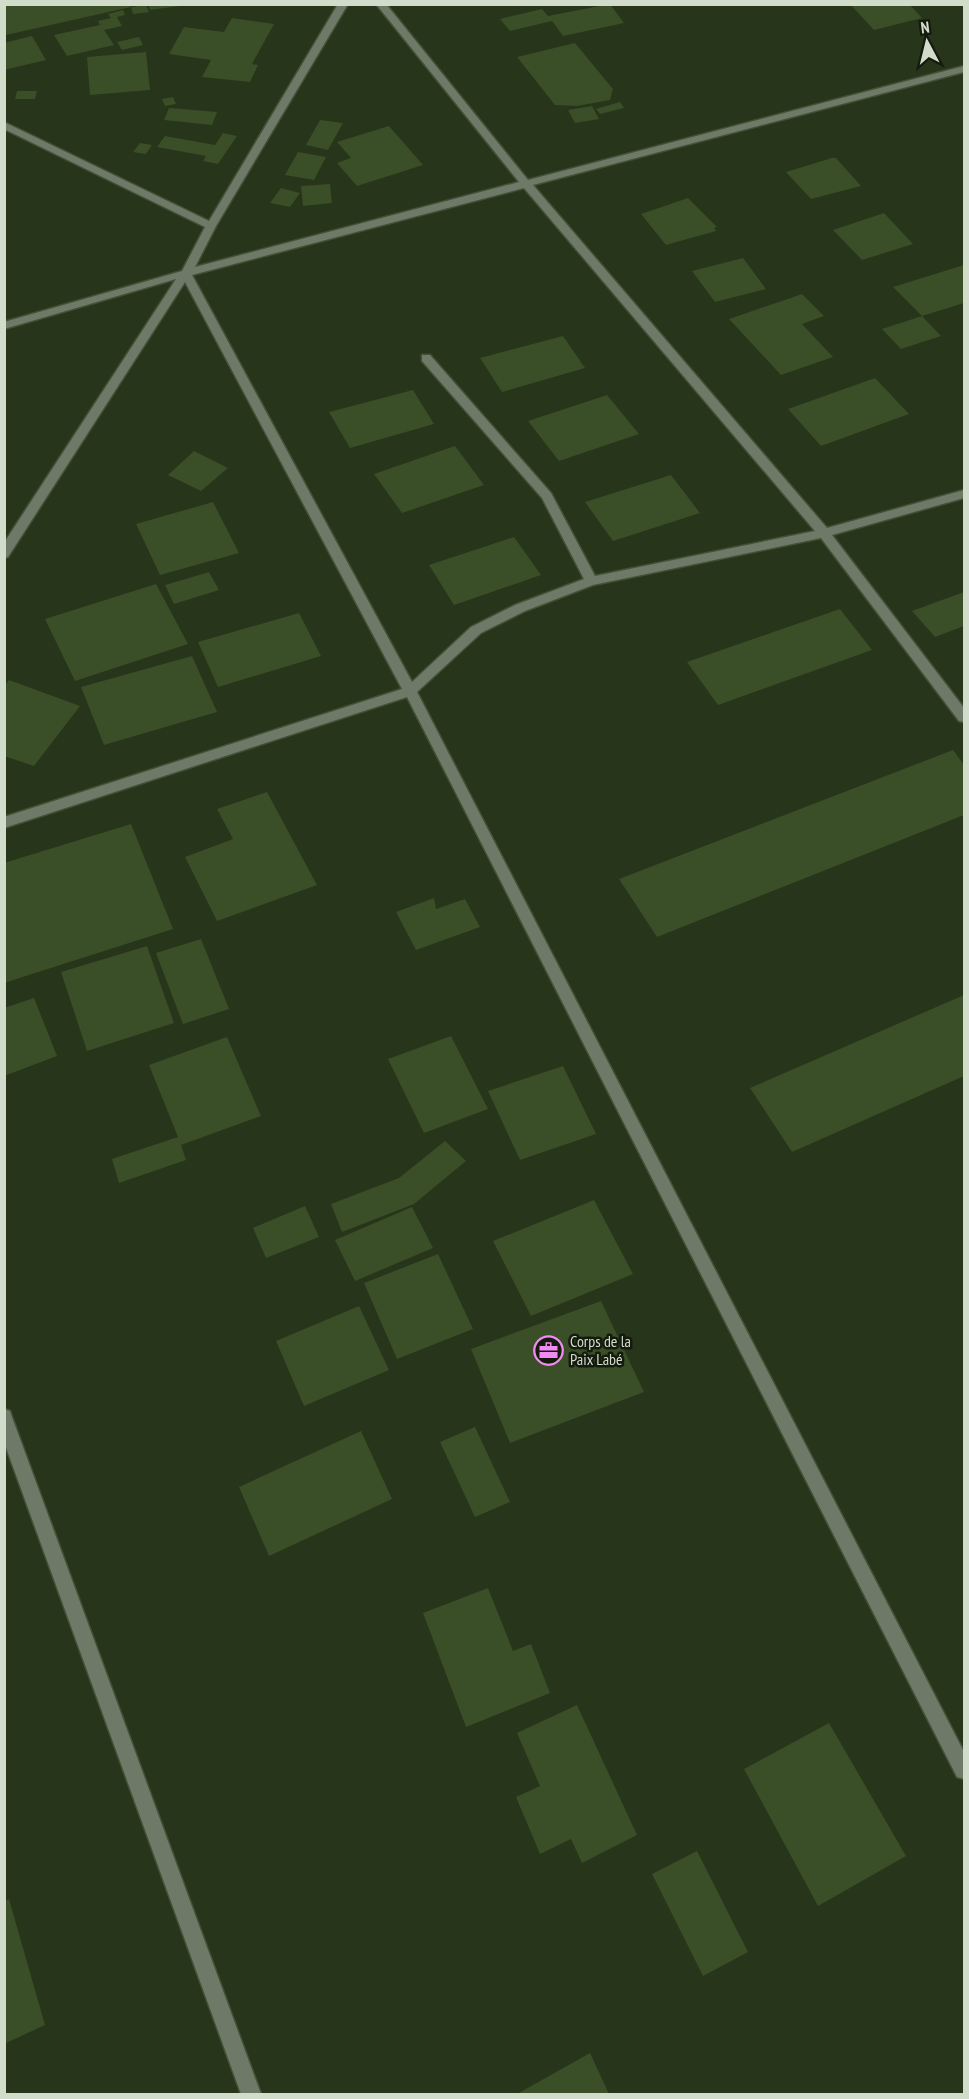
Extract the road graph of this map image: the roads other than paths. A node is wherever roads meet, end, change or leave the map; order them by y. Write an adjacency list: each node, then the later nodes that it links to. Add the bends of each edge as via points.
1 (343, 4): 6 (street)
2 (380, 4): 5 (street)
3 (964, 69): 5 (street)
4 (4, 125): 6 (street)
5 (526, 184): 7 (street); 11 (street)
6 (211, 226): 7 (street)
7 (186, 273): 8 (street); 12 (street); 14 (street)
8 (4, 326)
9 (426, 358): 13 (street, via 547,495)
10 (964, 494): 11 (street)
11 (824, 532): 13 (street); 15 (street)
12 (4, 554)
13 (591, 581): 14 (street, via 476,630)
14 (410, 691): 16 (street); 18 (street)
15 (964, 717)
16 (4, 823)
17 (4, 1417): 19 (street)
18 (964, 1770)
19 (251, 2094)

